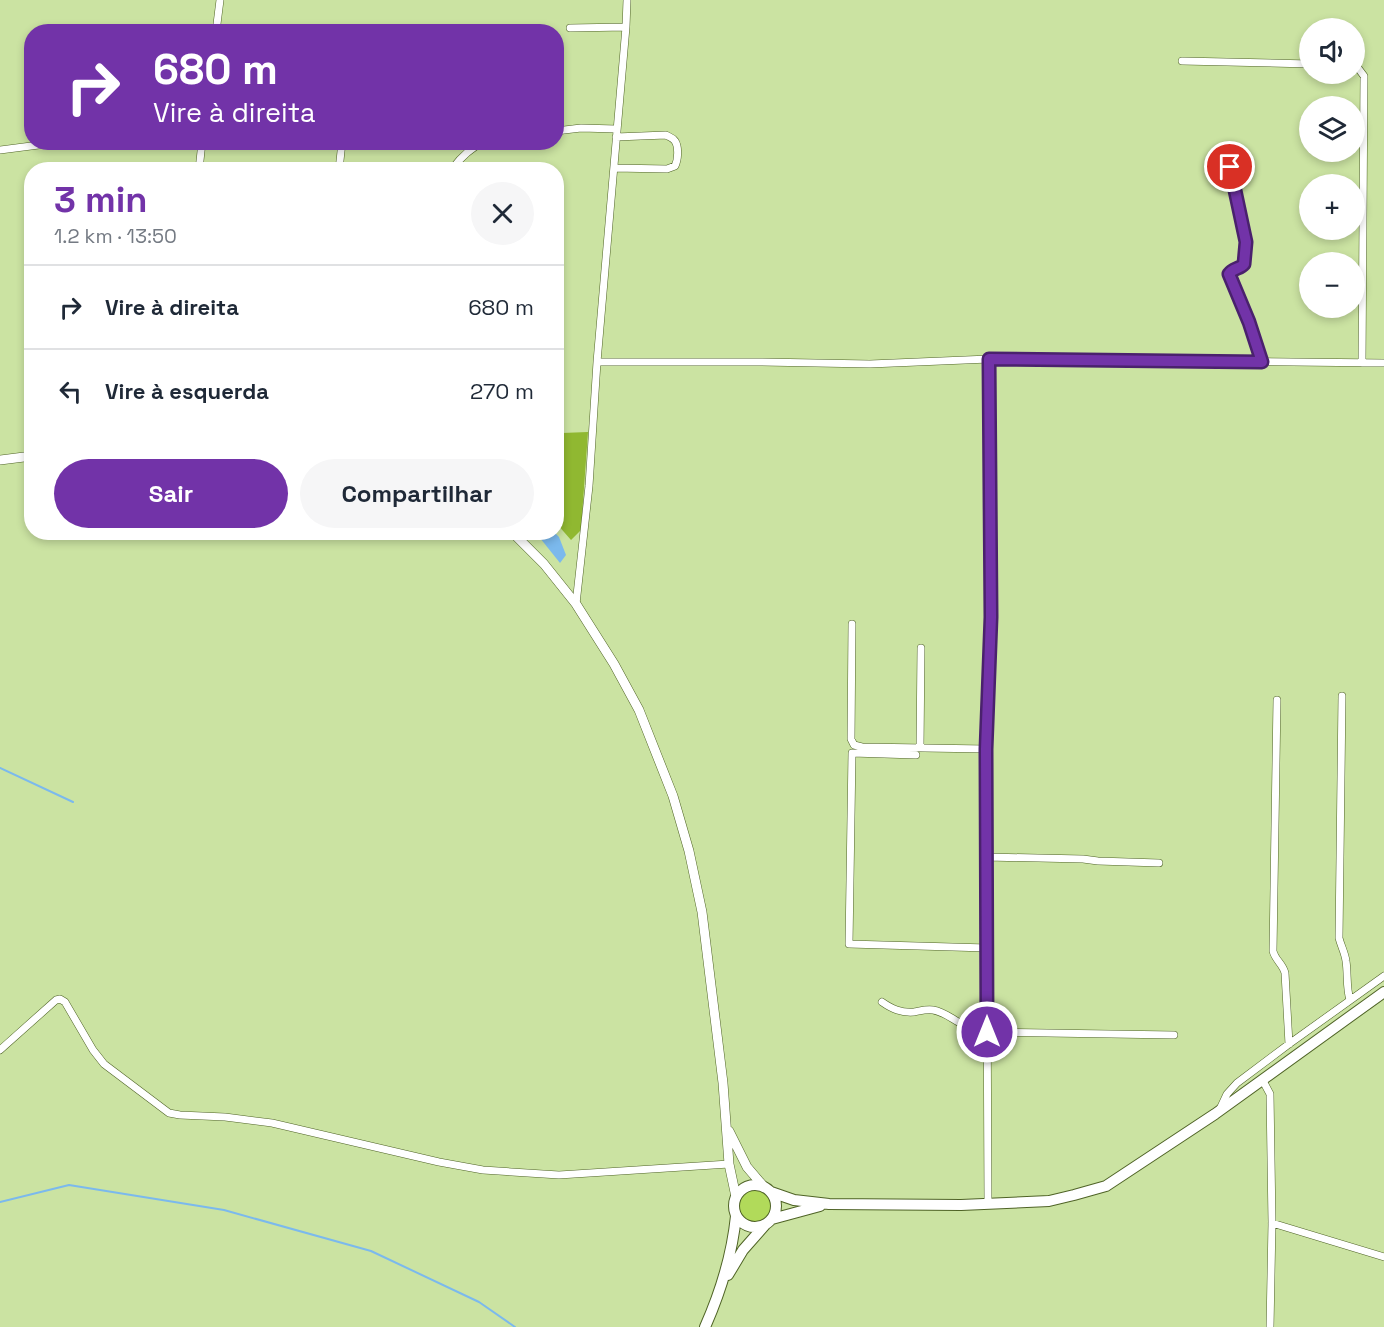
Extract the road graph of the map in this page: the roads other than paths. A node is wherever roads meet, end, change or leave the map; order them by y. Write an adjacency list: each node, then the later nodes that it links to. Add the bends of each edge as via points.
1 (220, 0): 3 (street)
2 (627, 0): 4 (street)
3 (217, 24)
4 (626, 27): 5 (street); 10 (street)
5 (570, 28)
6 (1182, 61): 7 (street)
7 (1299, 64)
8 (1364, 84): 20 (street)
9 (564, 130): 10 (street, via 581,128)
10 (616, 133): 16 (street); 16 (street, via 671,137 676,142 678,160 667,169)
11 (24, 147): 12 (street)
12 (0, 150)
13 (470, 150): 14 (street)
14 (458, 162)
15 (1230, 167): 19 (street, via 1246,242 1244,264 1229,274)
16 (614, 168): 18 (street)
17 (989, 359): 18 (street, via 870,364); 19 (street); 31 (street, via 991,617)
18 (597, 362): 25 (street)
19 (1262, 362): 20 (street)
20 (1362, 363): 21 (street)
21 (1384, 363)
22 (24, 457): 23 (street)
23 (0, 460)
24 (520, 540): 25 (street)
25 (576, 604): 46 (street, via 639,710 689,850 702,912)
26 (852, 624): 30 (street, via 852,742 862,747)
27 (921, 648): 30 (street)
28 (1342, 696): 38 (street, via 1339,938 1346,958)
29 (1277, 700): 42 (street, via 1274,951 1285,973)
30 (920, 748): 31 (street)
31 (986, 749): 33 (street)
32 (915, 755): 35 (street, via 852,753 849,944)
33 (987, 856): 34 (street); 35 (street)
34 (1159, 863)
35 (987, 948): 40 (street)
36 (1384, 976): 38 (street)
37 (1384, 992): 44 (main road)
38 (1350, 1000): 42 (street)
39 (882, 1002): 40 (street, via 900,1011 933,1010)
40 (987, 1032): 41 (street); 52 (street)
41 (1174, 1035)
42 (1289, 1044): 45 (street, via 1238,1083 1227,1094)
43 (0, 1050): 48 (street, via 60,999 104,1064 169,1113 272,1123 483,1170 559,1174)
44 (1262, 1079): 45 (main road); 55 (street, via 1269,1094)
45 (1219, 1112): 52 (main road, via 1106,1186 1049,1201)
46 (727, 1126): 47 (street); 48 (street)
47 (742, 1159): 48 (street, via 734,1157); 49 (street)
48 (729, 1164): 50 (street)
49 (768, 1190): 50 (main road, via 759,1186 746,1188); 51 (main road, via 794,1200); 54 (main road, via 776,1206)
50 (736, 1197): 53 (main road)
51 (829, 1204): 52 (main road); 54 (main road)
52 (988, 1204)
53 (736, 1216): 54 (main road, via 746,1226 760,1227); 57 (main road)
54 (769, 1222): 57 (main road, via 743,1250)
55 (1272, 1223): 56 (street); 59 (street)
56 (1384, 1257)
57 (723, 1283): 58 (main road)
58 (705, 1327)
59 (1270, 1327)

